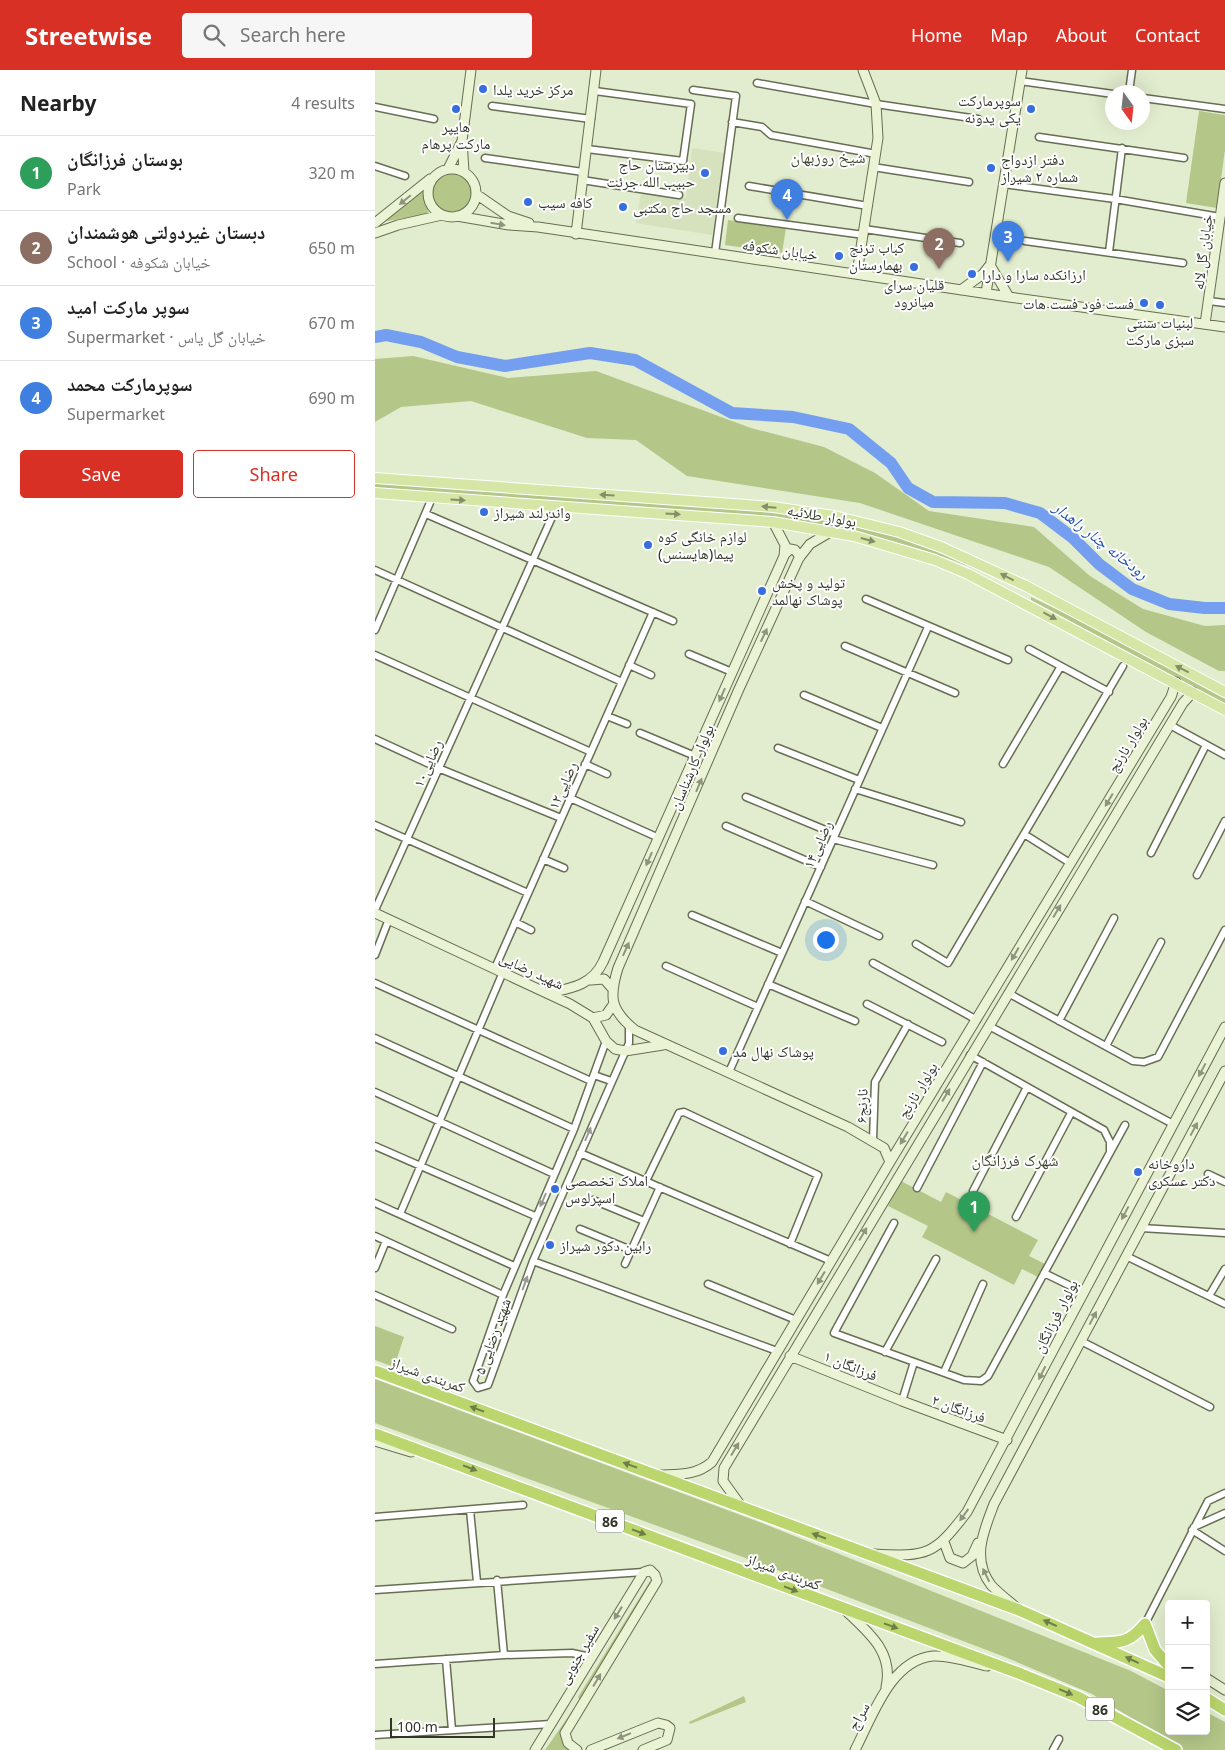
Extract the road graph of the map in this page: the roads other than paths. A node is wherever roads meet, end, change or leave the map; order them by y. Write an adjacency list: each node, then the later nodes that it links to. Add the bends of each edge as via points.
1 (471, 70): 22 (main road)
2 (596, 70): 10 (main road)
3 (863, 70): 13 (main road)
4 (1021, 70): 6 (main road)
5 (1132, 70): 8 (street)
6 (1020, 81): 11 (street); 37 (main road)
7 (757, 83): 13 (street)
8 (1130, 85)
9 (693, 90): 20 (street, via 735,96)
10 (595, 91): 17 (main road); 24 (street, via 691,104 683,161)
11 (1105, 93)
12 (1150, 99): 16 (street)
13 (877, 104): 18 (street); 25 (main road)
14 (492, 106): 17 (street)
15 (375, 107): 19 (street)
16 (1225, 110)
17 (591, 119): 24 (main road)
18 (978, 119)
19 (434, 120)
20 (733, 122): 25 (street, via 762,127 771,136); 56 (street)
21 (1039, 137): 23 (street)
22 (462, 141): 30 (main road); 31 (main road)
23 (1122, 148): 27 (street); 41 (street)
24 (587, 149): 34 (main road)
25 (876, 154): 29 (main road)
26 (485, 158): 34 (street)
27 (1184, 158)
28 (375, 166): 32 (street)
29 (873, 168): 35 (street); 43 (main road)
30 (448, 169): 31 (main road); 33 (main road)
31 (464, 171): 39 (main road, via 474,182)
32 (405, 176)
33 (435, 176): 44 (main road, via 428,196 433,208); 48 (main road, one-way to 48)
34 (583, 176): 40 (street); 52 (main road)
35 (969, 182)
36 (1225, 183): 42 (main road, خیابان گل لاله)
37 (1003, 184): 41 (street); 58 (main road)
38 (749, 186): 43 (street)
39 (477, 194): 45 (main road, via 471,208); 49 (main road, خیابان شکوفه, via 508,216)
40 (679, 195)
41 (1115, 199): 46 (street); 55 (street)
42 (1224, 199): 46 (main road, خیابان گل لاله)
43 (868, 206): 50 (main road)
44 (442, 215): 45 (main road); 51 (main road)
45 (457, 216): 49 (main road, خیابان شکوفه, one-way to 49, via 509,226)
46 (1221, 217): 63 (main road, خیابان گل لاله)
47 (738, 218): 50 (street)
48 (375, 223)
49 (539, 227): 52 (main road, خیابان شکوفه)
50 (864, 232): 54 (street); 59 (main road)
51 (375, 233)
52 (576, 234): 56 (main road, خیابان شکوفه)
53 (1025, 241): 55 (street)
54 (960, 243)
55 (1109, 252): 57 (street)
56 (715, 253): 59 (main road, خیابان شکوفه)
57 (1183, 263)
58 (990, 265): 60 (main road); 61 (main road); 62 (main road)
59 (857, 273): 60 (main road, خیابان شکوفه)
60 (961, 290): 61 (main road, خیابان شکوفه)
61 (986, 293): 62 (main road, خیابان شکوفه)
62 (1009, 297): 65 (main road, خیابان شکوفه)
63 (1209, 301): 64 (street); 65 (main road, خیابان گل لاله)
64 (1225, 304)
65 (1205, 324): 66 (main road, خیابان شکوفه)
66 (1225, 327)
67 (375, 478): 79 (main road, بولوار طلائیه, one-way to 67, via 941,546 834,516 773,507)
68 (375, 493): 69 (main road, بولوار طلائیه)
69 (432, 498): 70 (main road, بولوار طلائیه, one-way to 70); 71 (street)
70 (557, 506): 72 (main road, بولوار طلائیه, one-way to 72); 76 (street, رضایی۱۰)
71 (427, 514): 76 (street); 78 (street)
72 (773, 522): 73 (main road, بولوار طلائیه); 74 (main road, via 785,545)
73 (832, 531): 75 (main road, بولوار کارشناسان, via 810,544); 81 (main road, بولوار طلائیه, one-way to 81, via 935,560)
74 (784, 555): 75 (main road, via 790,549); 95 (main road, بولوار کارشناسان)
75 (800, 557): 163 (main road, بولوار کارشناسان, one-way to 75)
76 (532, 560): 82 (street); 85 (street, رضایی۱۰)
77 (375, 570): 78 (street)
78 (397, 579): 85 (street); 86 (street)
79 (1026, 586): 81 (main road); 102 (main road, بولوار طلائیه, one-way to 79)
80 (866, 599): 84 (street)
81 (1018, 599): 99 (main road, بولوار طلائیه, one-way to 99)
82 (653, 612): 83 (street); 92 (street, رضایی۱۲)
83 (673, 621)
84 (927, 626): 91 (street); 96 (street, رضایی۱۴)
85 (501, 627): 98 (street); 106 (street, رضایی۱۰)
86 (375, 630)
87 (845, 646): 96 (street)
88 (1029, 650): 93 (street)
89 (689, 654): 95 (street)
90 (375, 655): 106 (street)
91 (1009, 660)
92 (629, 665): 97 (street); 98 (street, رضایی۱۲)
93 (1061, 666): 100 (street); 121 (street)
94 (1123, 666): 100 (street)
95 (732, 672): 119 (main road, بولوار کارشناسان, one-way to 119)
96 (907, 672): 103 (street); 112 (street, رضایی۱۴)
97 (651, 675)
98 (622, 682): 109 (street, رضایی۱۲)
99 (1176, 682): 101 (main road, بولوار طلائیه); 105 (main road, بولوار نارنج)
100 (1109, 692): 133 (street)
101 (1193, 692): 107 (main road, بولوار نارنج); 108 (main road, بولوار طلائیه)
102 (1225, 692)
103 (955, 693)
104 (804, 695): 112 (street)
105 (1171, 697): 107 (main road, via 1179,696); 139 (main road, بولوار نارنج, one-way to 139)
106 (469, 699): 117 (street); 122 (street, رضایی۱۰)
107 (1183, 703): 111 (main road, بولوار نارنج)
108 (1225, 710)
109 (607, 716): 110 (street); 117 (street, رضایی۱۲)
110 (627, 724)
111 (1170, 725): 115 (street); 155 (main road, بولوار نارنج, one-way to 111)
112 (882, 728): 124 (street, رضایی۱۴)
113 (640, 734): 119 (street)
114 (375, 739): 122 (street)
115 (1206, 745): 118 (street); 137 (street)
116 (779, 748): 124 (street)
117 (591, 752): 120 (street, رضایی۱۲)
118 (1225, 755)
119 (695, 756): 135 (main road, بولوار کارشناسان)
120 (585, 764): 123 (street); 127 (street, رضایی۱۲)
121 (1003, 764)
122 (438, 768): 128 (street); 136 (street, رضایی۱۰)
123 (607, 774)
124 (859, 780): 125 (street, رضایی۱۴)
125 (855, 789): 130 (street); 134 (street, رضایی۱۴)
126 (746, 797): 134 (street)
127 (570, 798): 128 (street, رضایی۱۲); 135 (street)
128 (561, 818): 138 (street, رضایی۱۲)
129 (1225, 821): 143 (street)
130 (961, 822)
131 (375, 825): 136 (street)
132 (726, 826): 141 (street)
133 (1024, 834): 139 (street); 157 (street, via 948,962)
134 (834, 836): 140 (street); 141 (street, رضایی۱۴)
135 (659, 838): 160 (main road, بولوار کارشناسان, one-way to 160)
136 (407, 839): 144 (street); 146 (street, رضایی۱۰)
137 (1151, 853)
138 (543, 859): 142 (street); 144 (street, رضایی۱۲)
139 (1070, 864): 152 (main road, بولوار نارنج)
140 (933, 865)
141 (821, 867): 145 (street, رضایی۱۴)
142 (564, 868)
143 (1197, 875)
144 (528, 893): 150 (street, رضایی۱۲)
145 (805, 901): 154 (street); 158 (street, رضایی۱۴)
146 (375, 911): 149 (main road, شهید رضایی)
147 (692, 915): 158 (street)
148 (1115, 918): 179 (street)
149 (389, 919): 159 (street); 164 (main road, شهید رضایی)
150 (515, 922): 151 (street); 164 (street, رضایی۱۲)
151 (531, 930)
152 (1028, 933): 155 (main road); 177 (main road, بولوار نارنج, one-way to 177)
153 (1224, 933): 190 (street, via 1158,1057 1144,1062 1133,1061)
154 (879, 936)
155 (1040, 940): 171 (main road, بولوار نارنج)
156 (1161, 942): 190 (street)
157 (916, 944)
158 (782, 953): 167 (street, رضایی۱۴)
159 (375, 955)
160 (603, 962): 163 (main road, via 608,971); 165 (main road, بولوار کارشناسان)
161 (873, 963): 177 (street)
162 (666, 966): 175 (street)
163 (618, 968): 169 (main road, بولوار کارشناسان)
164 (499, 970): 170 (main road, شهید رضایی); 184 (street, رضایی۱۲)
165 (591, 980): 168 (main road); 169 (main road, via 604,979)
166 (375, 983): 184 (street)
167 (768, 984): 175 (street, رضایی۱۴); 178 (street)
168 (575, 987): 170 (main road); 172 (main road)
169 (612, 988): 174 (main road, بولوار کارشناسان)
170 (549, 993): 172 (main road, شهید رضایی)
171 (1008, 993): 179 (street); 182 (main road, بولوار نارنج)
172 (570, 1004): 176 (main road, شهید رضایی)
173 (867, 1004): 180 (street)
174 (613, 1005): 176 (main road, via 605,1015); 181 (main road)
175 (758, 1007): 195 (street, رضایی۱۴)
176 (593, 1018): 186 (main road, شهید رضایی)
177 (977, 1020): 210 (main road, بولوار نارنج, one-way to 210)
178 (855, 1021)
179 (1059, 1021): 190 (street)
180 (908, 1024): 187 (street); 206 (street, نارنج۶, via 875,1082)
181 (629, 1025): 189 (main road); 191 (street, شهید رضایی ۵, via 630,1037)
182 (989, 1026): 192 (main road, بولوار نارنج); 204 (street)
183 (1225, 1027): 188 (main road, بولوار فرزانگان)
184 (479, 1029): 196 (street, رضایی۱۲); 197 (street)
185 (375, 1038): 196 (street)
186 (606, 1041): 191 (main road, via 615,1049); 197 (street, شهید رضایی ۵)
187 (942, 1042)
188 (1222, 1042): 204 (main road, بولوار فرزانگان, one-way to 204)
189 (666, 1045): 191 (main road); 195 (main road)
190 (1106, 1046)
191 (625, 1051): 198 (street, شهید رضایی ۵)
192 (970, 1056): 193 (street); 254 (main road, بولوار نارنج, one-way to 192)
193 (983, 1062): 199 (street); 217 (street)
194 (1225, 1071): 226 (main road, one-way to 194)
195 (729, 1072): 206 (main road)
196 (459, 1075): 202 (street, رضایی۱۲); 205 (street)
197 (593, 1078): 198 (street); 205 (street, شهید رضایی ۵)
198 (611, 1081): 209 (street, شهید رضایی ۵, one-way to 198)
199 (1027, 1087): 201 (street); 218 (street)
200 (375, 1092): 202 (street)
201 (1071, 1113): 208 (street, via 1104,1130 1110,1142); 223 (street)
202 (440, 1121): 211 (street, رضایی۱۲); 212 (street)
203 (1125, 1124): 208 (street)
204 (1173, 1124): 244 (main road, بولوار فرزانگان, one-way to 244)
205 (573, 1129): 212 (street, شهید رضایی ۵)
206 (873, 1140): 210 (main road, نارنج۶, via 884,1148)
207 (375, 1146): 211 (street)
208 (1110, 1152): 241 (street)
209 (580, 1153): 214 (street); 236 (street, شهید رضایی ۵)
210 (890, 1162): 235 (main road, بولوار نارنج)
211 (420, 1166): 221 (street, رضایی۱۲); 222 (street)
212 (554, 1174): 222 (street, شهید رضایی ۵, one-way to 222)
213 (1208, 1174): 215 (street)
214 (646, 1181): 216 (street); 231 (street, via 679,1113 684,1112 818,1175)
215 (1225, 1182)
216 (660, 1186): 224 (street); 231 (street)
217 (917, 1188)
218 (973, 1191)
219 (593, 1200): 224 (street)
220 (375, 1202): 221 (street)
221 (399, 1214): 238 (street)
222 (535, 1216): 238 (street, شهید رضایی ۵)
223 (1016, 1218)
224 (644, 1221): 232 (street)
225 (893, 1223): 253 (street, via 834,1333)
226 (1141, 1228): 228 (street); 233 (main road)
227 (580, 1229): 232 (street)
228 (1225, 1233)
229 (375, 1236): 230 (street)
230 (386, 1241): 239 (street); 246 (street)
231 (790, 1244): 235 (street)
232 (631, 1250): 237 (street)
233 (1126, 1256): 247 (street); 251 (main road, one-way to 233)
234 (936, 1259): 253 (street)
235 (831, 1261): 249 (main road, بولوار نارنج, one-way to 249)
236 (533, 1262): 246 (street, شهید رضایی ۵, one-way to 236, via 473,1381 478,1388 488,1385); 252 (street)
237 (625, 1264)
238 (514, 1266): 246 (street, شهید رضایی ۵)
239 (375, 1268)
240 (1225, 1269): 247 (street)
241 (1045, 1273): 244 (street); 257 (street, via 988,1376 974,1382)
242 (708, 1284): 249 (street)
243 (983, 1284): 257 (street)
244 (1083, 1292): 261 (main road, بولوار فرزانگان, one-way to 261)
245 (375, 1295): 250 (street)
246 (503, 1295)
247 (1209, 1296): 248 (street)
248 (1225, 1304)
249 (795, 1320): 252 (main road, بولوار نارنج)
250 (452, 1329)
251 (1081, 1341): 259 (street); 274 (main road, via 994,1504)
252 (777, 1351): 264 (main road, بولوار نارنج)
253 (885, 1352): 255 (street)
254 (790, 1356): 258 (main road, فرزانگان ۱); 265 (main road, بولوار نارنج, one-way to 254)
255 (914, 1362): 257 (street); 258 (street)
256 (375, 1371): 266 (highway, کمربندی شیراز, one-way to 256)
257 (944, 1372)
258 (902, 1401): 261 (main road, فرزانگان ۲)
259 (1210, 1407)
260 (375, 1434): 263 (highway, کمربندی شیراز / 86)
261 (1007, 1440): 275 (main road, بولوار فرزانگان, one-way to 275, via 967,1512)
262 (375, 1441): 263 (main road)
263 (443, 1458): 282 (highway, کمربندی شیراز / 86, one-way to 282)
264 (712, 1462): 265 (main road, via 717,1471); 266 (main road, via 693,1473)
265 (724, 1468): 269 (main road, via 723,1481)
266 (657, 1474): 269 (highway, کمربندی شیراز)
267 (1225, 1493): 273 (street, via 1208,1501)
268 (523, 1505): 270 (street)
269 (741, 1506): 277 (highway, کمربندی شیراز, one-way to 269)
270 (469, 1510): 272 (street); 280 (street)
271 (1225, 1514): 273 (street)
272 (375, 1517)
273 (1193, 1528): 276 (street); 284 (street)
274 (982, 1534): 275 (main road, via 973,1556 963,1562 950,1558); 283 (main road, one-way to 274, via 991,1584 983,1569 979,1556)
275 (944, 1542): 277 (main road, بولوار فرزانگان, via 913,1555)
276 (1225, 1551)
277 (865, 1553): 283 (highway, کمربندی شیراز)
278 (644, 1572): 279 (street); 287 (main road, سفیر جنوبی, one-way to 287); 298 (main road, سفیر جنوبی, one-way to 278, via 657,1581 650,1570)
279 (497, 1580): 280 (street); 286 (street)
280 (477, 1582): 281 (street)
281 (375, 1590)
282 (845, 1610): 291 (highway, کمربندی شیراز / 86, one-way to 291); 295 (main road, via 882,1649 889,1674)
283 (1019, 1610): 285 (highway, کمربندی شیراز, one-way to 283)
284 (1145, 1624): 285 (highway, via 1133,1638 1123,1642); 289 (highway, via 1155,1650)
285 (1094, 1643): 292 (highway, کمربندی شیراز, one-way to 285)
286 (504, 1655): 287 (street, via 572,1653); 288 (street)
287 (591, 1657): 296 (main road, سفیر جنوبی)
288 (446, 1659): 290 (street); 301 (street)
289 (1165, 1661)
290 (375, 1664)
291 (1021, 1674): 295 (main road, via 933,1656 907,1667); 310 (highway, کمربندی شیراز / 86, one-way to 310, via 1078,1698)
292 (1165, 1675)
293 (1210, 1681): 294 (main road)
294 (1225, 1690)
295 (885, 1694): 309 (main road, سراج)
296 (567, 1700): 298 (main road); 300 (main road, سفیر جنوبی)
297 (1210, 1701): 299 (highway)
298 (580, 1709): 306 (main road, سفیر جنوبی, via 565,1734 568,1743)
299 (1225, 1710)
300 (551, 1724): 301 (street); 305 (main road, سفیر جنوبی)
301 (452, 1730): 302 (street)
302 (375, 1734)
303 (1059, 1739): 304 (street)
304 (1056, 1749)
305 (535, 1750)
306 (577, 1750)
307 (591, 1750): 308 (main road, one-way to 307, via 669,1737 666,1724 657,1723)
308 (643, 1750)
309 (855, 1750)
310 (1176, 1750)

